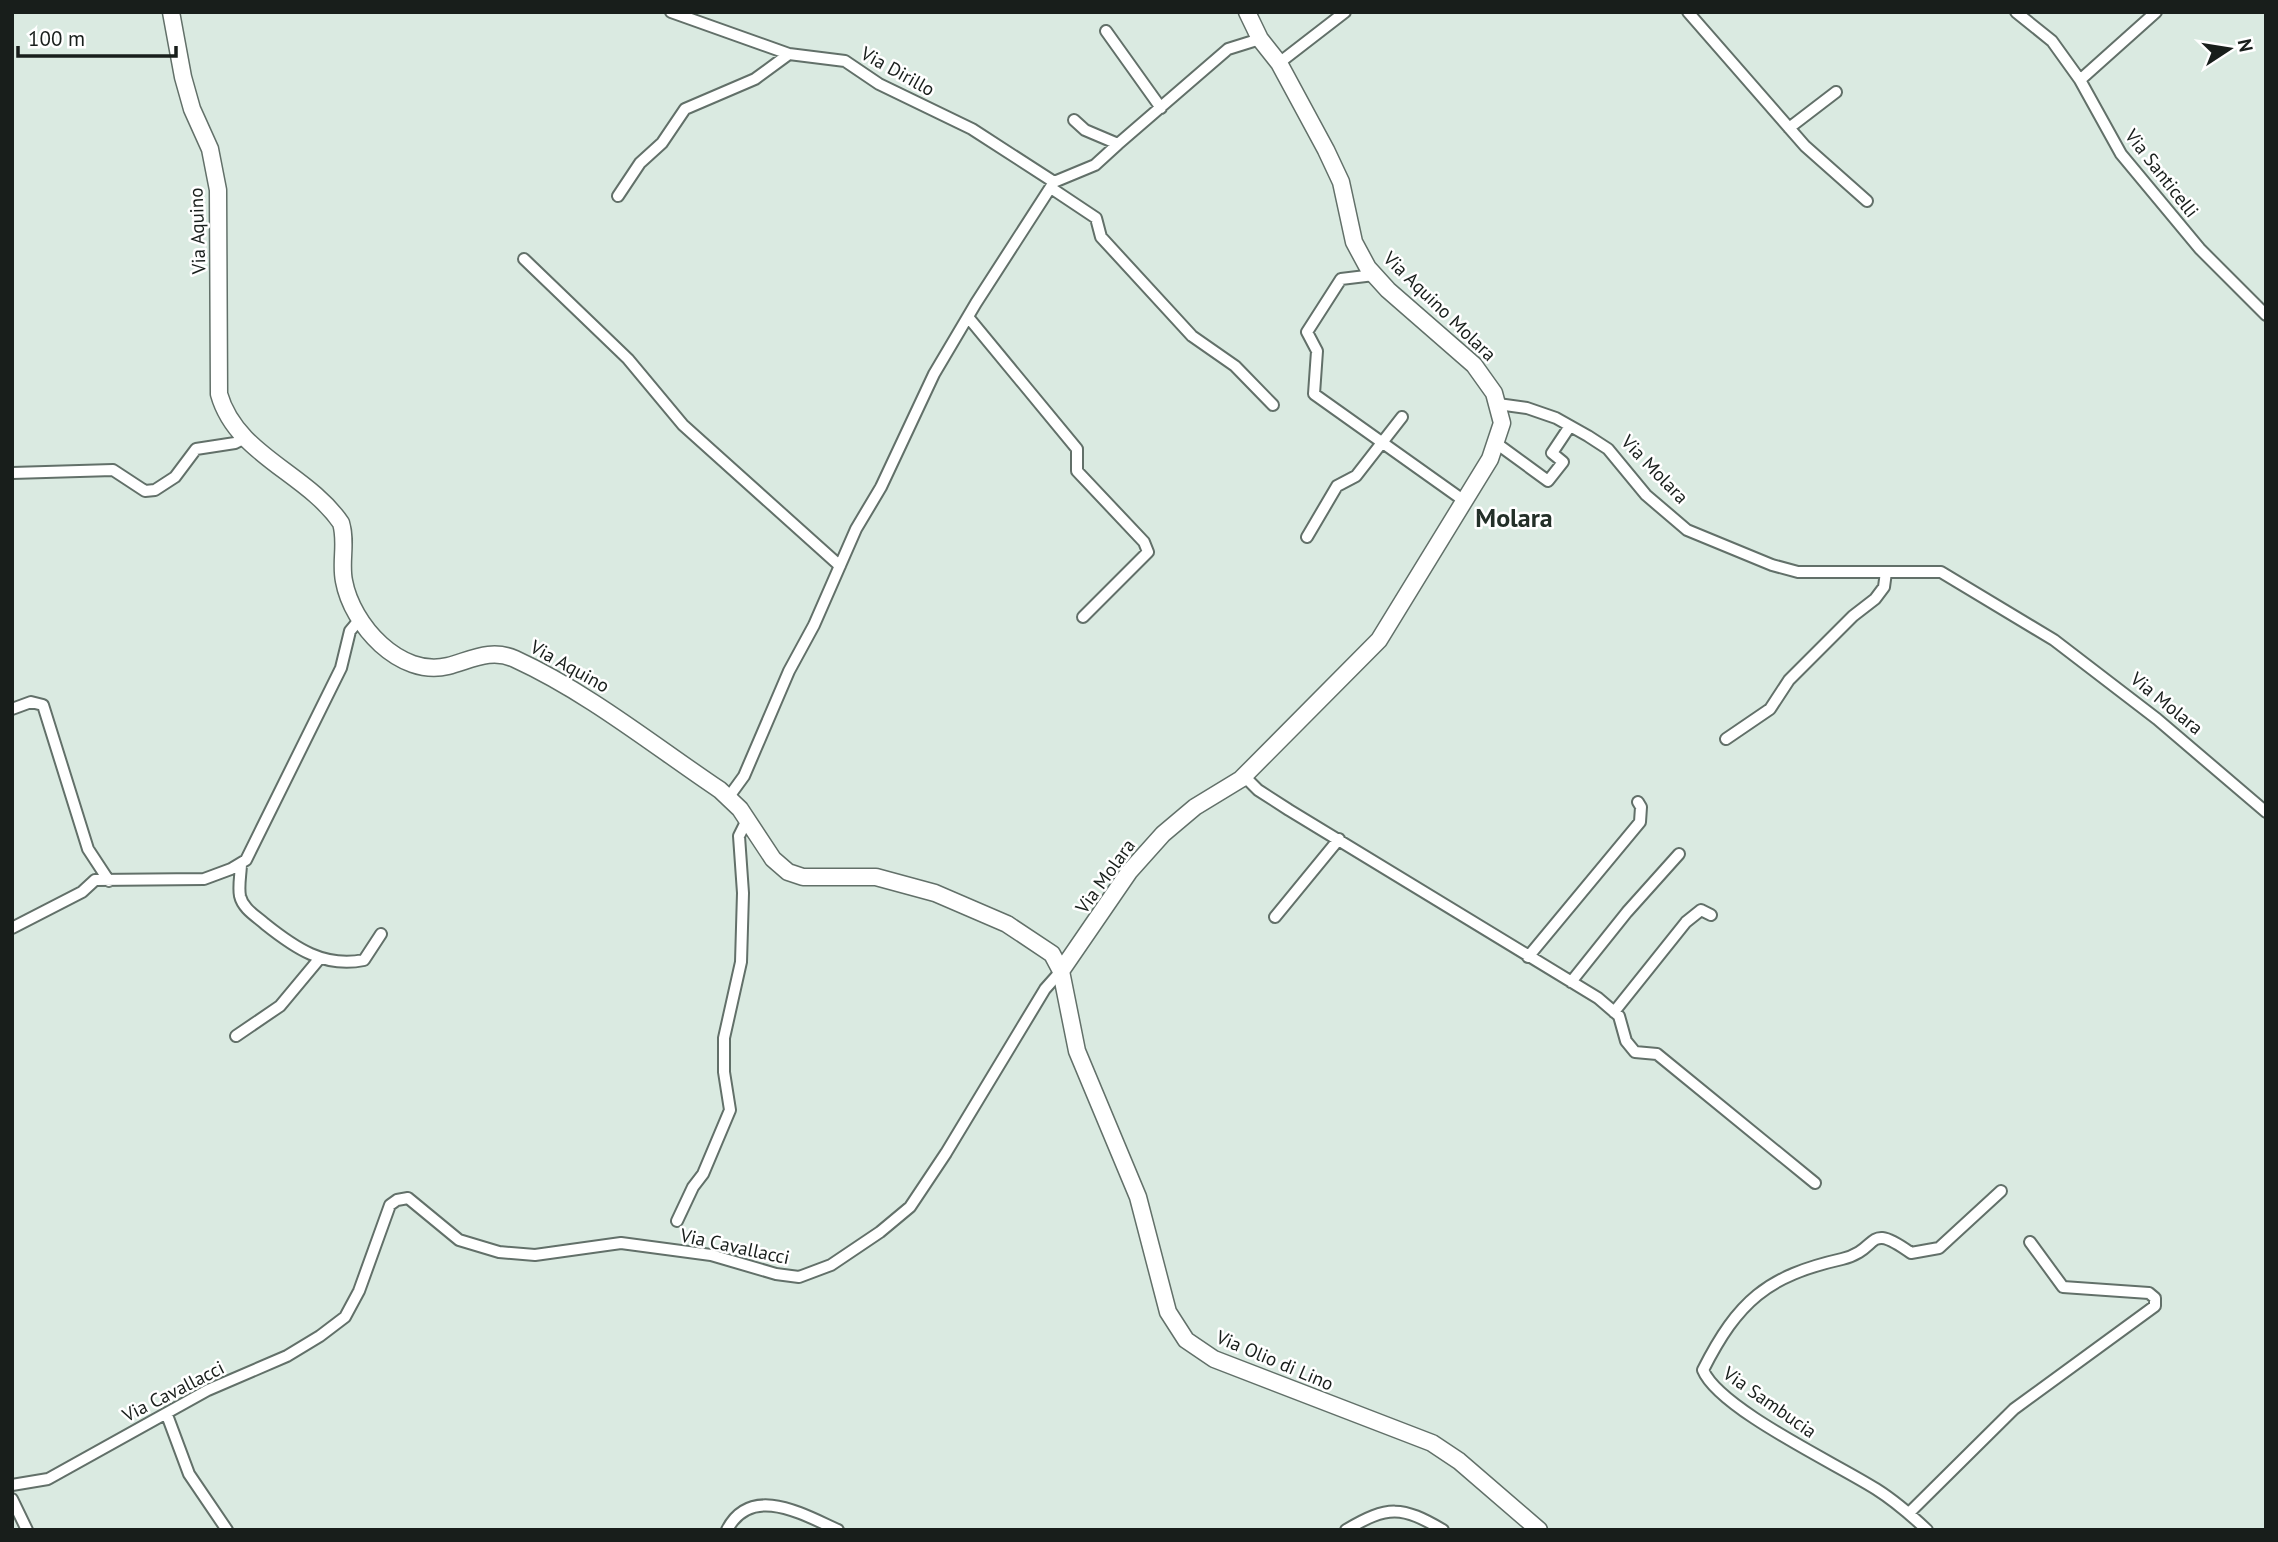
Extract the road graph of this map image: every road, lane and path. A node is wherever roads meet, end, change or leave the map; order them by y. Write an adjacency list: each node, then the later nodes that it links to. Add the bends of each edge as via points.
1 (171, 12): 29 (street, Via Aquino, via 183,76 211,149 218,190 219,394 230,422)
2 (671, 12): 10 (street, Via Dirillo)
3 (1247, 12): 9 (street, Via Aquino Molara)
4 (1345, 12): 11 (street)
5 (1688, 12): 16 (street)
6 (2016, 12): 12 (street, Via Santicelli, via 2052,41)
7 (2156, 12): 12 (street)
8 (1106, 32): 14 (street)
9 (1260, 39): 11 (street, Via Aquino Molara); 14 (street, via 1228,49)
10 (789, 54): 18 (street, Via Dirillo, via 845,61 879,84 972,129); 19 (street, via 755,79 685,109)
11 (1279, 62): 22 (street, Via Aquino Molara, via 1341,182 1354,242)
12 (2080, 80): 23 (street, Via Santicelli, via 2121,154 2200,249)
13 (1836, 92): 16 (street)
14 (1161, 108): 17 (street)
15 (1074, 120): 17 (street, via 1085,130)
16 (1789, 128): 20 (street)
17 (1118, 144): 18 (street, via 1095,165)
18 (1052, 185): 24 (street); 26 (street, Via Dirillo, via 1096,218 1101,237 1192,336 1235,366)
19 (618, 197)
20 (1867, 201)
21 (524, 259): 35 (street, via 628,359 684,425)
22 (1374, 275): 25 (street, Via Aquino Molara, via 1474,365); 30 (street, via 1341,279 1307,332 1317,351 1314,394)
23 (2266, 315)
24 (968, 317): 35 (street, via 934,374); 37 (street, via 1077,449 1077,471 1144,541 1148,552)
25 (1498, 404): 28 (street, Via Molara, via 1527,408); 31 (street, Via Molara, via 1502,422)
26 (1273, 405)
27 (1402, 417): 30 (street)
28 (1570, 426): 31 (street, via 1552,453 1563,462 1548,481); 36 (street, Via Molara, via 1608,449 1646,495 1687,530 1798,572)
29 (245, 438): 32 (street, via 196,449 175,477 155,491 145,491 113,470); 38 (street, Via Aquino, via 341,523 344,581)
30 (1382, 442): 33 (street); 34 (street, via 1356,476 1337,486)
31 (1496, 443): 33 (street, Via Molara)
32 (12, 473)
33 (1463, 500): 41 (street, Via Molara, via 1379,640)
34 (1307, 537)
35 (840, 566): 42 (street, via 744,776)
36 (1886, 572): 40 (street, via 1884,587 1875,599 1789,680 1770,709); 44 (street, Via Molara, via 1941,572 2042,632 2157,719)
37 (1083, 617)
38 (360, 619): 42 (street, Via Aquino, via 393,654 419,666 450,666 482,654 512,657 609,712); 48 (street, via 350,631 341,668 260,837)
39 (12, 709): 49 (street, via 31,702 43,705 88,849)
40 (1726, 739)
41 (1244, 776): 46 (street, via 1258,790); 56 (street, Via Molara, via 1163,834 1129,872)
42 (728, 798): 45 (street, Via Aquino)
43 (1638, 802): 54 (street, via 1640,822)
44 (2266, 812)
45 (747, 820): 56 (street, Via Aquino, via 773,859 788,872 803,877 876,877 935,893 984,912 1030,938 1052,954); 62 (street, via 739,835 741,962 724,1038 730,1110)
46 (1339, 839): 51 (street); 54 (street)
47 (1679, 854): 57 (street)
48 (241, 863): 49 (street, via 204,878); 55 (street, via 240,896 248,910 293,947)
49 (109, 881): 52 (street, via 95,880 82,892)
50 (1711, 915): 58 (street, via 1701,910 1686,922)
51 (1275, 917)
52 (12, 928)
53 (381, 934): 55 (street, via 364,960 346,964)
54 (1528, 957): 57 (street)
55 (320, 958): 59 (street, via 279,1006)
56 (1061, 971): 64 (street, Via Cavallacci, via 1045,989 910,1207 831,1265 799,1277 711,1255 621,1243 535,1255 499,1252 459,1240 408,1198 397,1200 390,1205 367,1274 345,1317 287,1356 208,1390); 74 (street, Via Olio di Lino, via 1077,1051 1138,1196 1168,1312 1181,1334 1214,1359 1432,1443)
57 (1571, 982): 58 (street)
58 (1614, 1012): 60 (street, via 1635,1052 1657,1054)
59 (236, 1036)
60 (1815, 1183)
61 (2001, 1191): 67 (street, Via Sambucia, via 1940,1248 1912,1252 1887,1237 1878,1237 1853,1255 1785,1277 1758,1294 1725,1327 1703,1370 1724,1396)
62 (677, 1221)
63 (2030, 1242): 67 (street, via 2063,1287 2149,1293 2155,1306 2014,1409)
64 (167, 1415): 65 (street, Via Cavallacci, via 48,1479); 69 (street, via 189,1474)
65 (12, 1485)
66 (12, 1499): 68 (street)
67 (1909, 1513): 75 (street, Via Sambucia)
68 (27, 1530)
69 (227, 1530)
70 (727, 1530): 71 (street, via 733,1517 771,1504)
71 (838, 1530)
72 (1346, 1530): 73 (street, via 1384,1512 1405,1510)
73 (1443, 1530)
74 (1539, 1530)
75 (1927, 1530)

